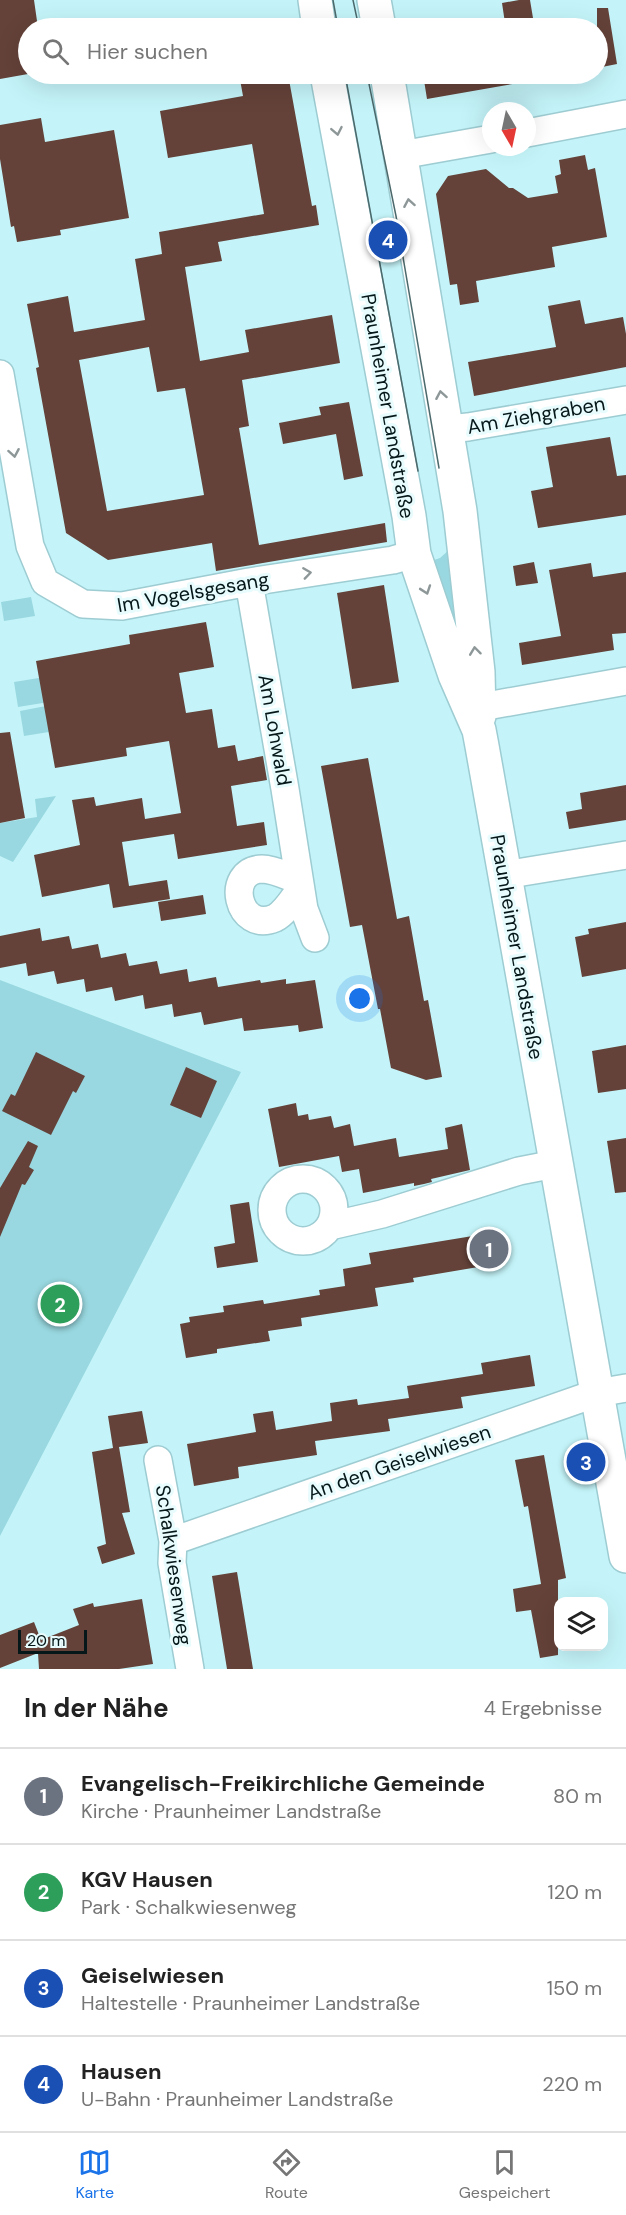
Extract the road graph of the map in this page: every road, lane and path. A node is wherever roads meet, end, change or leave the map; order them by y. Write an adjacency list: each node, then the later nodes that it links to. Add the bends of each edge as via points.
1 (315, 0): 3 (main road)
2 (374, 0): 4 (main road)
3 (318, 18)
4 (377, 18)
5 (329, 84): 15 (main road, Praunheimer Landstraße, one-way to 15)
6 (389, 84): 10 (main road, Praunheimer Landstraße)
7 (626, 114): 8 (street)
8 (536, 131)
9 (482, 141): 10 (street)
10 (401, 155): 13 (main road, Praunheimer Landstraße, one-way to 10)
11 (0, 374): 16 (street, Im Vogelsgesang, one-way to 16, via 30,546 45,582 83,604 122,606)
12 (626, 400): 13 (street, Am Ziehgraben)
13 (447, 429): 14 (main road, Praunheimer Landstraße)
14 (460, 511): 15 (main road, via 454,529 433,546); 18 (main road, Praunheimer Landstraße, one-way to 14, via 478,672)
15 (414, 554): 16 (street, Im Vogelsgesang, one-way to 15); 18 (main road, Praunheimer Landstraße, one-way to 18, via 455,675)
16 (249, 582): 21 (street, Am Lohwald, via 299,885)
17 (626, 681): 18 (street)
18 (476, 716): 20 (main road, Praunheimer Landstraße)
19 (626, 855): 20 (street)
20 (504, 875): 22 (main road, Praunheimer Landstraße)
21 (315, 938)
22 (555, 1164): 23 (street); 24 (main road, Praunheimer Landstraße)
23 (330, 1226)
24 (612, 1390): 26 (street, An den Geiselwiesen); 27 (main road, Praunheimer Landstraße)
25 (158, 1460): 26 (street, Schalkwiesenweg)
26 (173, 1540): 28 (street, Schalkwiesenweg, via 172,1563)
27 (626, 1556)
28 (190, 1669)

